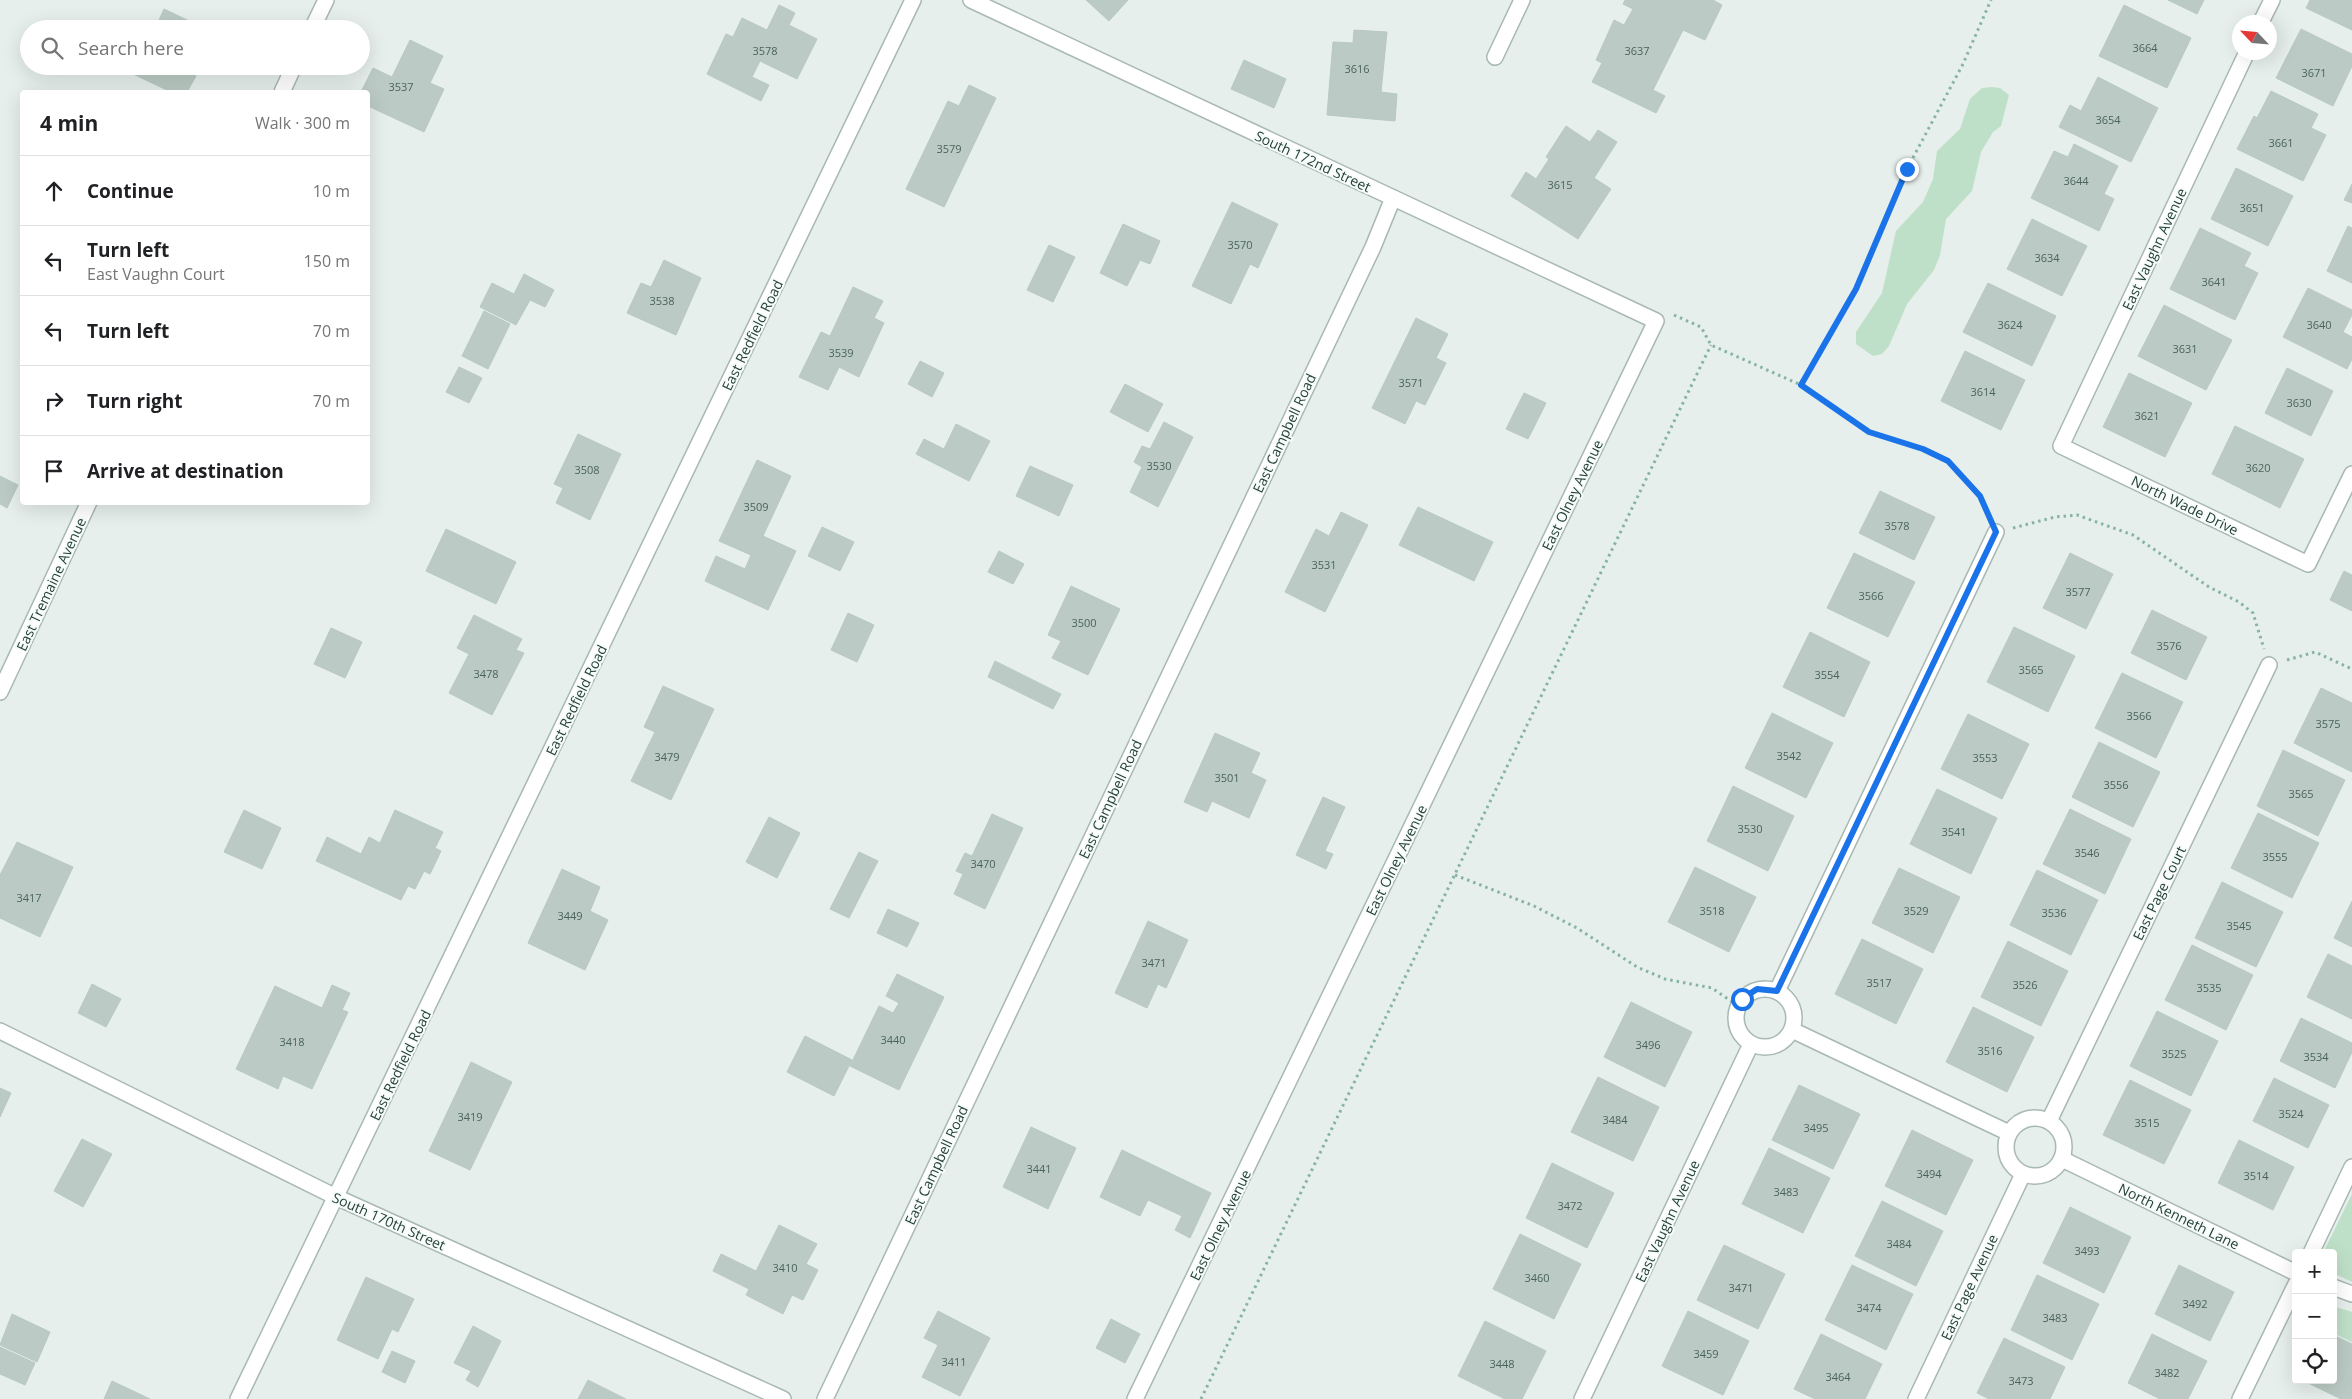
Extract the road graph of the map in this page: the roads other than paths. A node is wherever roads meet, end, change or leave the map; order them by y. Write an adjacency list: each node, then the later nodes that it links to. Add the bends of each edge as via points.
1 (326, 0): 7 (street)
2 (913, 0): 29 (street, East Redfield Road)
3 (971, 0): 12 (street, South 172nd Street)
4 (1522, 0): 8 (street)
5 (2272, 0): 6 (street)
6 (2264, 15)
7 (316, 20)
8 (1496, 57)
9 (2243, 60): 14 (street, East Vaughn Avenue)
10 (290, 75): 11 (street)
11 (283, 90)
12 (1392, 198): 13 (street, South 172nd Street); 37 (street, East Campbell Road, via 1373,247)
13 (1656, 321): 38 (street, East Olney Avenue)
14 (2061, 446): 15 (street, North Wade Drive, via 2308,564)
15 (2352, 474)
16 (88, 505): 19 (street, East Tremaine Avenue)
17 (1996, 532): 20 (street)
18 (2269, 665): 24 (street, East Page Court)
19 (0, 692)
20 (1777, 991): 21 (street, via 1788,999 1793,1008); 23 (street, via 1765,988 1754,991 1738,1006 1735,1016 1737,1027)
21 (1792, 1030): 23 (street, via 1776,1045 1761,1047); 25 (street)
22 (0, 1031): 29 (street, South 170th Street)
23 (1751, 1044): 39 (street, East Vaughn Avenue)
24 (2049, 1121): 25 (street, via 2028,1118); 26 (street, via 2063,1138)
25 (2009, 1133): 28 (street, via 2007,1157)
26 (2062, 1159): 28 (street, via 2046,1174 2035,1177); 31 (street, North Kenneth Lane)
27 (2352, 1166): 30 (street)
28 (2023, 1174): 40 (street, East Page Avenue)
29 (336, 1198): 35 (street, East Redfield Road); 36 (street, South 170th Street)
30 (2313, 1249)
31 (2292, 1271)
32 (2337, 1289): 34 (street)
33 (2292, 1292): 41 (street)
34 (2352, 1294)
35 (238, 1399)
36 (783, 1399)
37 (825, 1399)
38 (1136, 1399)
39 (1582, 1399)
40 (1916, 1399)
41 (2240, 1399)

